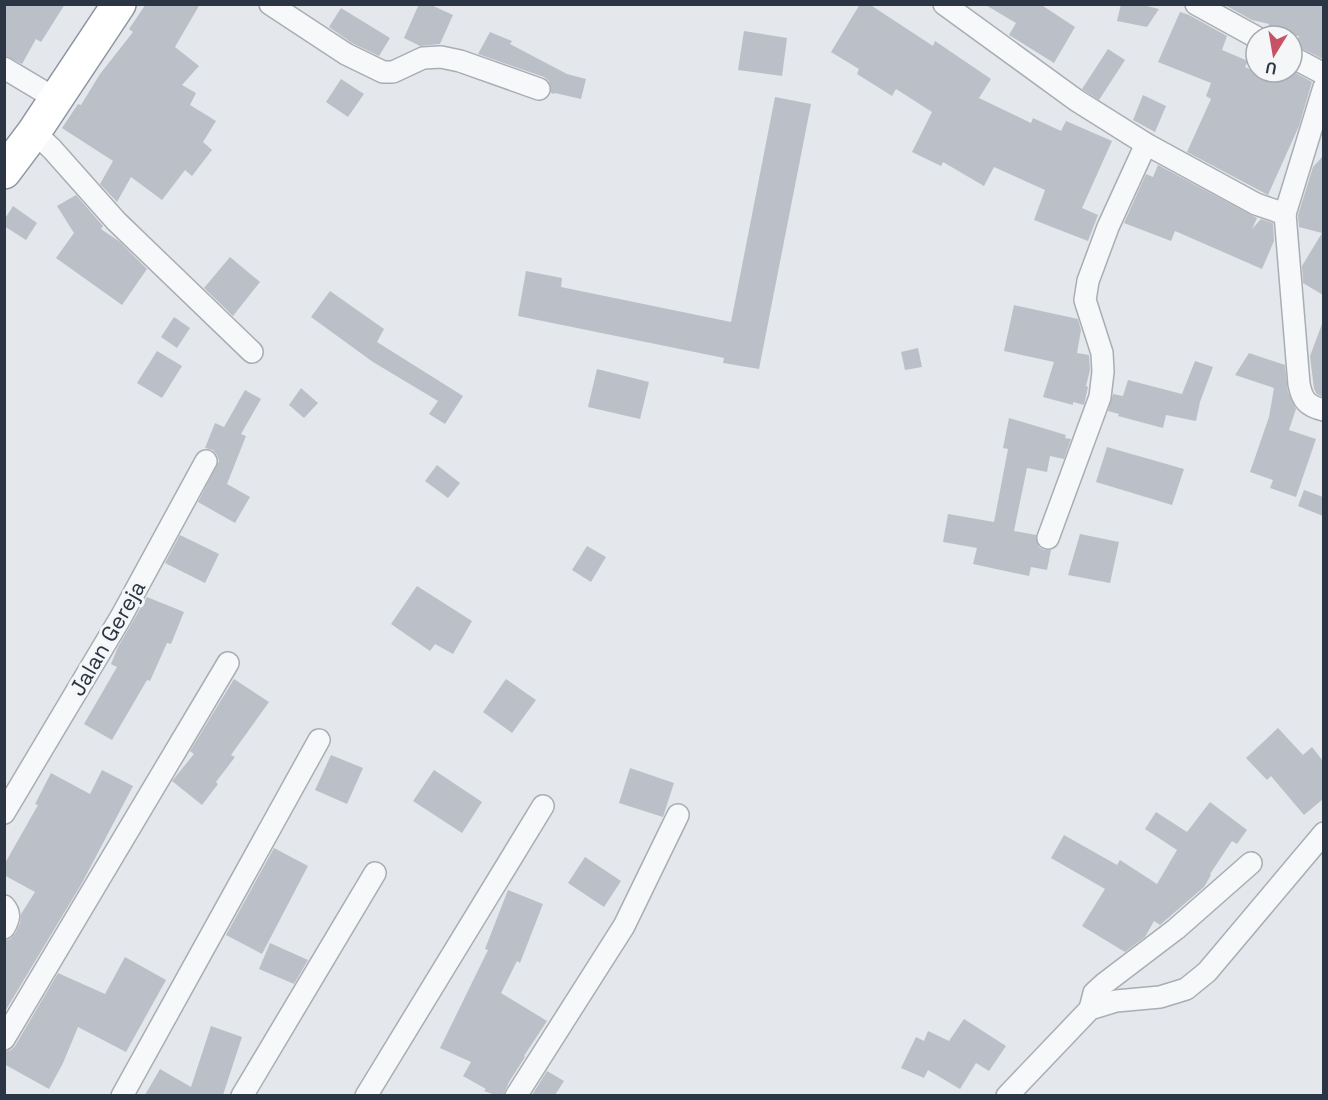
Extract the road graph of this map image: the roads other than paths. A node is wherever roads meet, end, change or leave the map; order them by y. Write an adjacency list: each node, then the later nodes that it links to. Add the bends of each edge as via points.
1 (119, 4): 11 (highway)
2 (270, 4): 10 (street, via 346,54 383,72 393,72 423,58 441,57)
3 (944, 4): 13 (street, via 1076,100)
4 (1196, 4): 5 (street)
5 (1244, 31)
6 (1304, 64): 8 (street)
7 (4, 69): 11 (street)
8 (1323, 74)
9 (1323, 87): 15 (street)
10 (539, 89)
11 (56, 99): 12 (highway)
12 (34, 132): 14 (highway); 16 (street, via 116,221)
13 (1146, 144): 15 (street, via 1256,204); 19 (street, via 1088,281 1084,300 1102,353 1100,397)
14 (4, 172)
15 (1285, 214): 17 (street, via 1299,384 1302,398)
16 (252, 352)
17 (1323, 410)
18 (206, 461): 23 (street, Jalan Gereja, via 121,617)
19 (1048, 538)
20 (228, 663): 31 (street)
21 (319, 740): 32 (street)
22 (543, 806): 34 (street)
23 (4, 813)
24 (678, 815): 35 (street, via 624,926)
25 (1323, 833): 30 (street, via 1194,984 1160,997 1116,1001)
26 (1251, 863): 30 (street, via 1176,930 1105,983 1094,993)
27 (375, 873): 33 (street)
28 (4, 906): 29 (street, via 10,918)
29 (4, 928)
30 (1090, 1009): 36 (street)
31 (4, 1039)
32 (122, 1095)
33 (242, 1095)
34 (366, 1095)
35 (516, 1095)
36 (1007, 1095)

